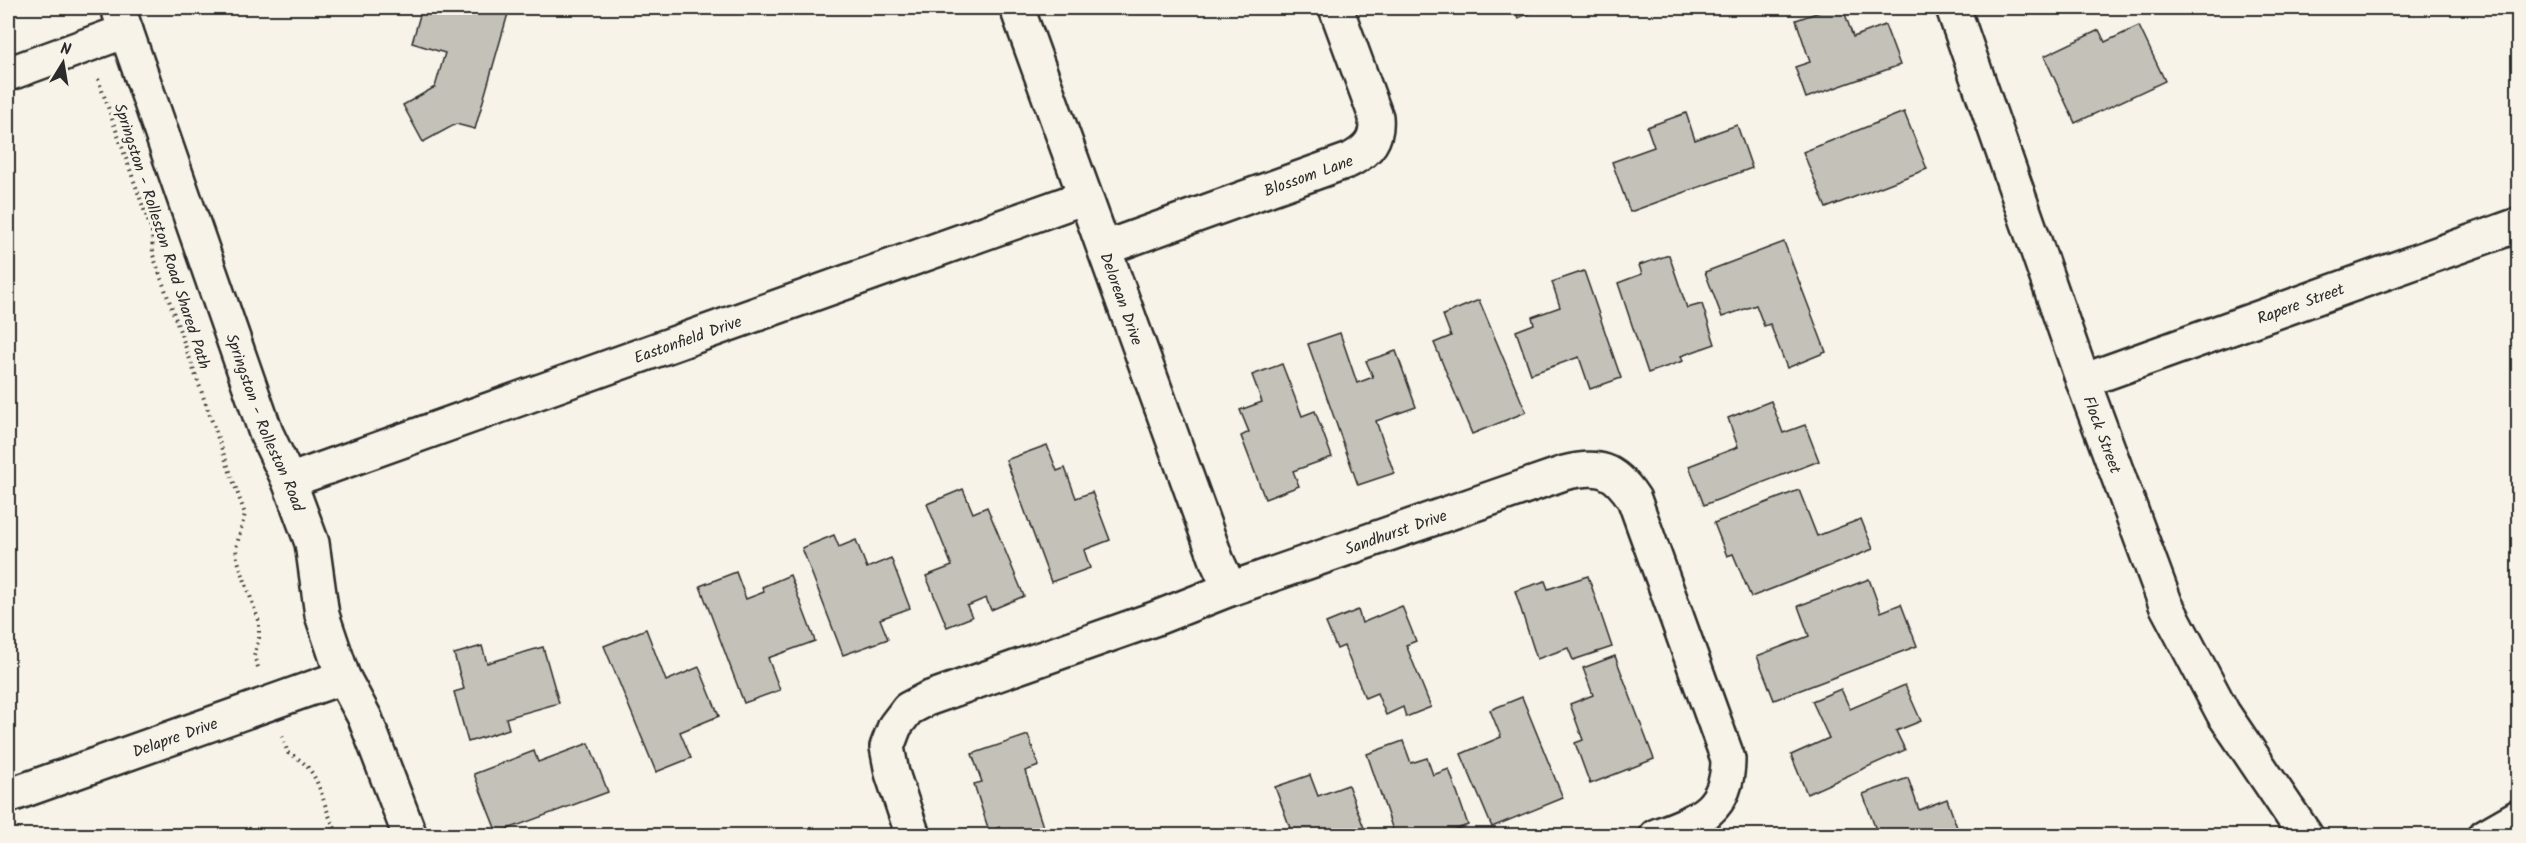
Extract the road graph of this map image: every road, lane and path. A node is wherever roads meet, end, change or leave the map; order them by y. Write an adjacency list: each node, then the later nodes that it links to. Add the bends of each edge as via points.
1 (1017, 8): 7 (street, Delorean Drive)
2 (1336, 8): 9 (street, Blossom Lane, via 1376,117 1377,130 1365,152)
3 (1953, 8): 10 (street, Flock Street)
4 (122, 19): 5 (street); 11 (street, Springston - Rolleston Road, via 266,433)
5 (87, 45): 6 (street); 14 (path, Springston - Rolleston Road Shared Path, via 152,232 153,255 161,279 245,514 237,558 259,622 260,638 254,656)
6 (8, 74)
7 (1085, 197): 9 (street, Delorean Drive); 11 (street, Eastonfield Drive)
8 (2518, 225): 10 (street, Rapere Street)
9 (1105, 248): 12 (street, Delorean Drive)
10 (2084, 381): 21 (street, Flock Street, via 2166,605 2223,713)
11 (290, 481): 13 (street, Springston - Rolleston Road, via 312,543 322,615)
12 (1230, 589): 19 (street, Sandhurst Drive, via 908,709 895,726 887,747); 20 (street, Sandhurst Drive, via 1564,472 1587,468 1614,476 1634,499 1728,759 1728,780 1708,811 1688,824)
13 (343, 678): 14 (street, Delapre Drive); 18 (street, Springston - Rolleston Road, via 365,718)
14 (271, 705): 15 (street, Delapre Drive); 17 (path, Springston - Rolleston Road Shared Path, via 288,753 311,769)
15 (8, 796)
16 (2518, 817): 22 (street)
17 (340, 836)
18 (410, 836)
19 (913, 836)
20 (1656, 836)
21 (2306, 836)
22 (2485, 836)

